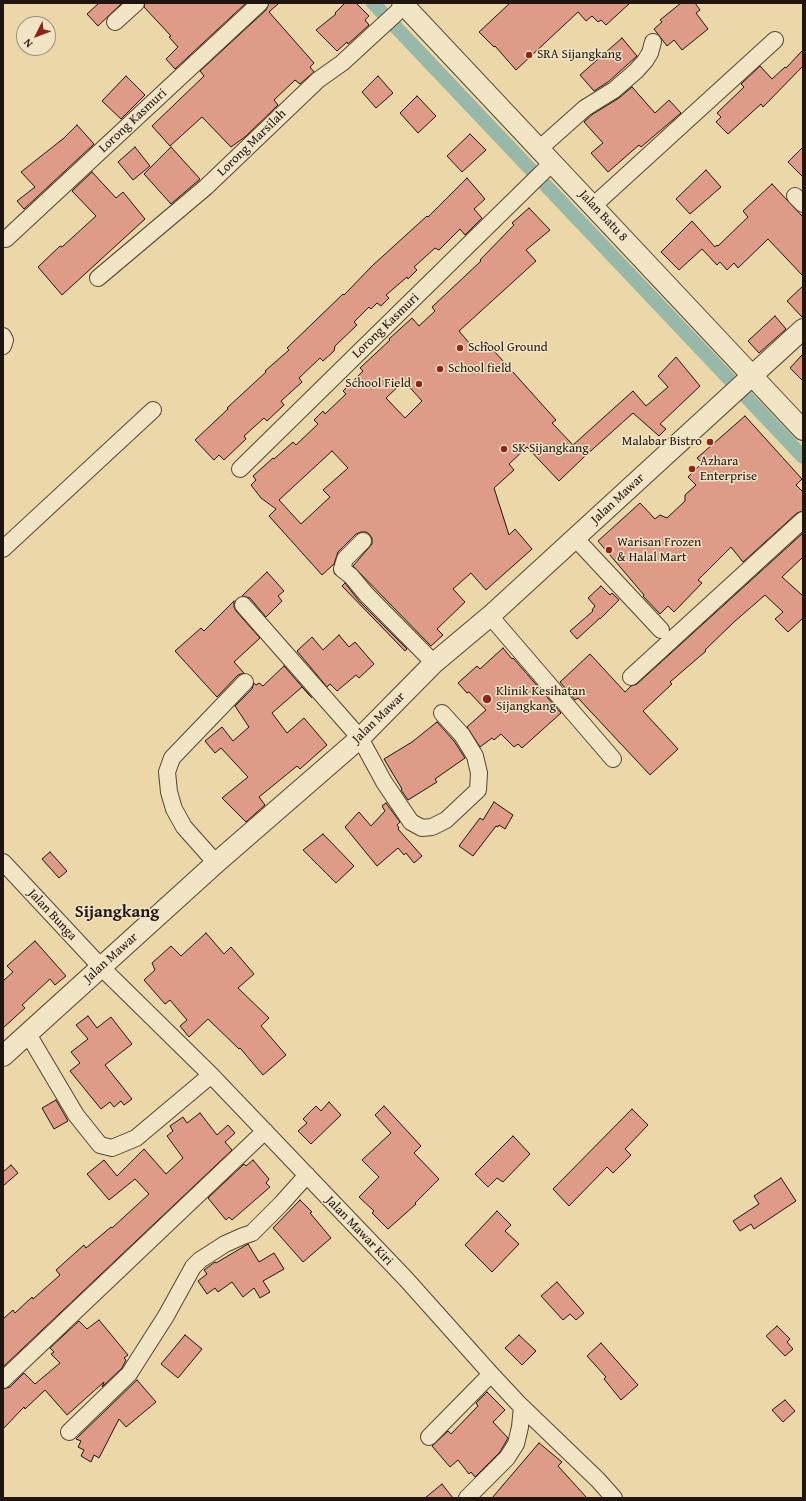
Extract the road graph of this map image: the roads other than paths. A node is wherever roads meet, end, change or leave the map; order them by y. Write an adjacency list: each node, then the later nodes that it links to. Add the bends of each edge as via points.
1 (136, 3): 4 (street)
2 (260, 3): 9 (street, Lorong Kasmuri)
3 (395, 12): 7 (street, Jalan Batu 8); 10 (street, Lorong Marsilah, via 342,63 318,80 206,187)
4 (115, 22)
5 (775, 40): 8 (street)
6 (653, 42): 7 (street, Lorong Kasmuri, via 648,57 636,71 614,90 585,108)
7 (545, 160): 8 (street, Jalan Batu 8); 17 (street, Lorong Kasmuri, via 531,183)
8 (593, 206): 14 (street, Jalan Batu 8)
9 (6, 239)
10 (98, 278)
11 (803, 329): 14 (street, Jalan Mawar)
12 (3, 336): 13 (street)
13 (3, 346)
14 (748, 378): 16 (street, Jalan Batu 8); 19 (street, Jalan Mawar)
15 (154, 410): 21 (street)
16 (803, 430)
17 (240, 469)
18 (803, 520): 26 (street)
19 (576, 539): 23 (street, Jalan Mawar); 24 (street)
20 (363, 541): 25 (street, via 344,558 342,570 351,576)
21 (3, 549)
22 (243, 605): 29 (street)
23 (490, 616): 25 (street, Jalan Mawar); 30 (street)
24 (661, 630)
25 (434, 663): 29 (street, Jalan Mawar)
26 (631, 677)
27 (244, 682): 32 (street, via 172,758 168,772 169,792 174,809 184,826)
28 (442, 712): 29 (street, via 462,735 475,756 479,773 478,790 446,820 432,828 422,828 411,822 384,782)
29 (360, 738): 32 (street, Jalan Mawar)
30 (613, 758)
31 (3, 862): 33 (street, Jalan Bunga)
32 (216, 863): 33 (street, Jalan Mawar)
33 (101, 967): 34 (street, Jalan Mawar); 36 (street, Jalan Mawar Kiri)
34 (28, 1034): 35 (street, Jalan Mawar); 36 (street, via 76,1115 100,1145 112,1148 136,1138)
35 (3, 1056)
36 (211, 1075): 37 (street, Jalan Mawar Kiri)
37 (265, 1131): 38 (street, Jalan Mawar Kiri); 40 (street)
38 (306, 1175): 39 (street, Jalan Mawar Kiri, via 406,1279); 42 (street, via 252,1233 225,1244 193,1267 129,1374)
39 (491, 1374): 41 (street, Jalan Mawar Kiri); 43 (street)
40 (3, 1380)
41 (522, 1408): 44 (street, via 516,1444 507,1458); 45 (street, Jalan Mawar Kiri)
42 (69, 1432)
43 (429, 1437)
44 (467, 1498)
45 (614, 1498)

